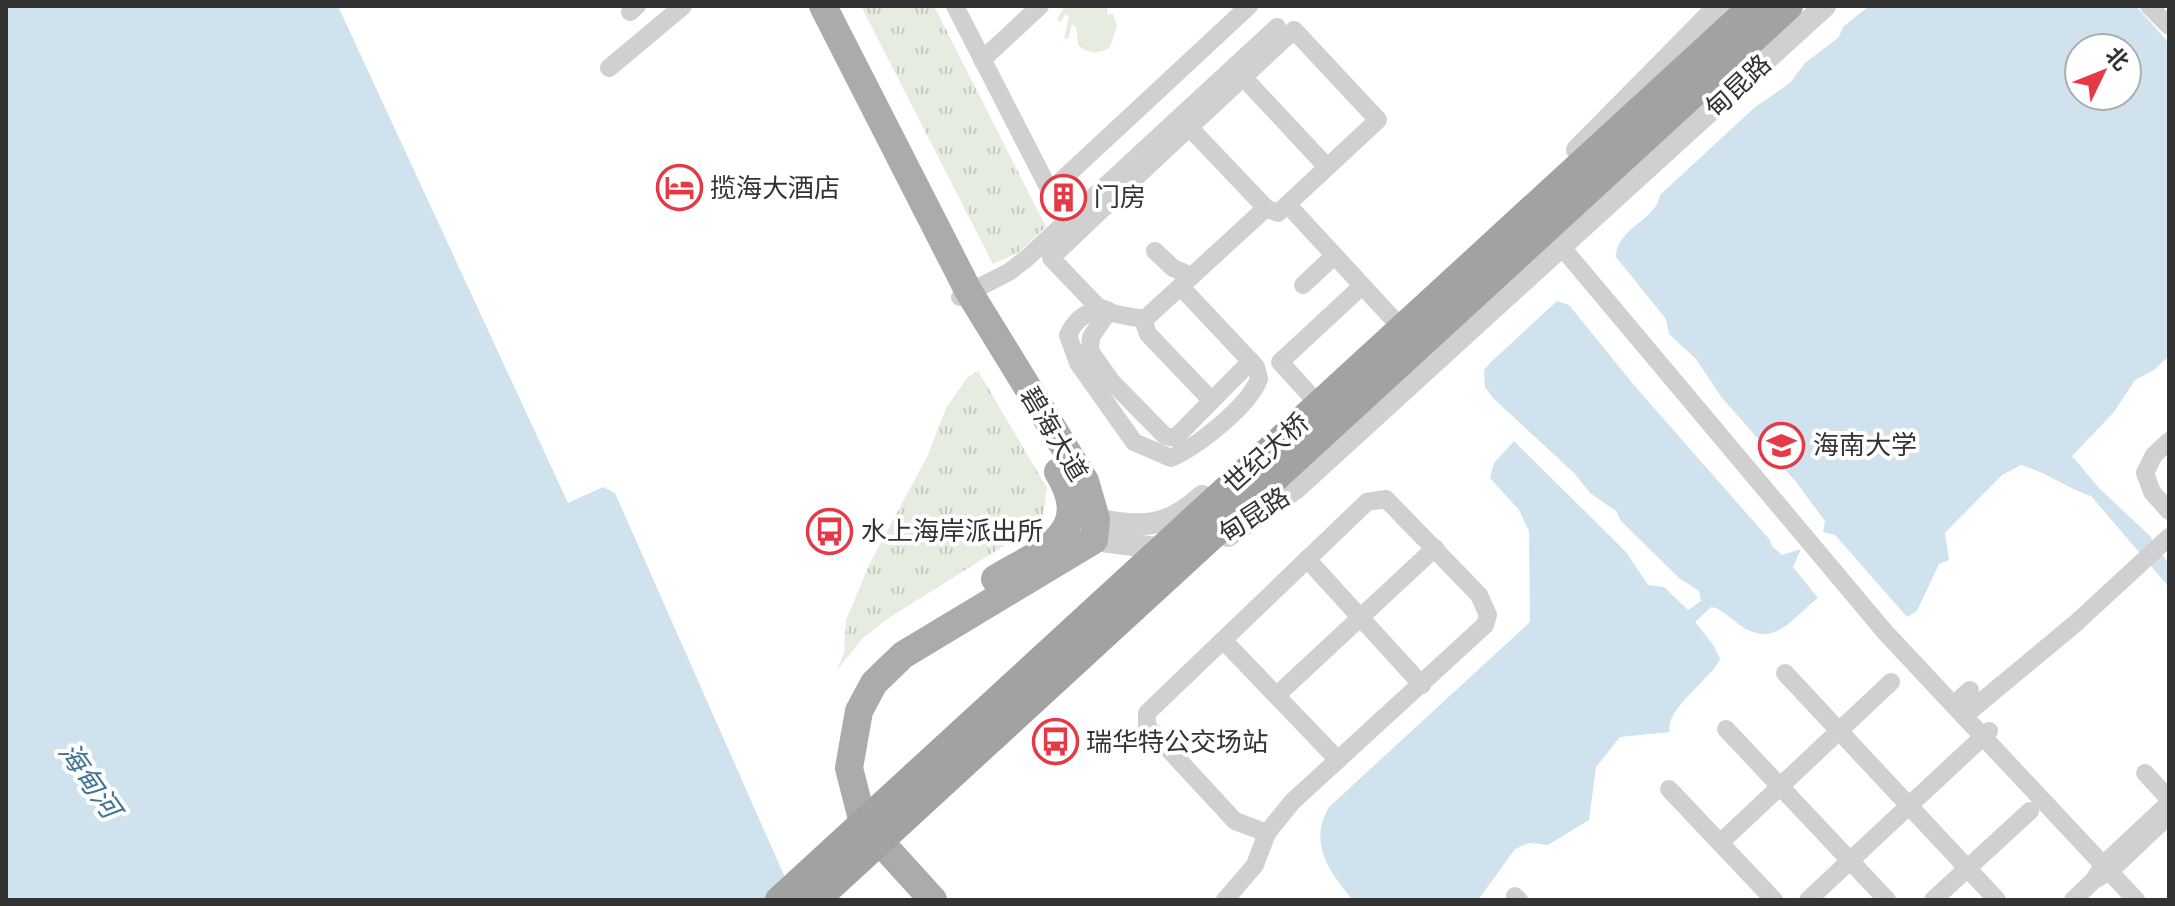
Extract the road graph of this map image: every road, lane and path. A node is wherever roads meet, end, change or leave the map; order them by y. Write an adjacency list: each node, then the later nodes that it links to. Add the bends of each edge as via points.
1 (683, 6): 17 (street)
2 (809, 6): 32 (main road, 碧海大道)
3 (823, 6): 32 (main road, 碧海大道)
4 (955, 6): 16 (street)
5 (1040, 6): 16 (street)
6 (1249, 6): 21 (street)
7 (1719, 6): 25 (street, 甸昆路)
8 (1753, 6): 73 (highway, 世纪大桥, bridge)
9 (1789, 6): 74 (highway, 世纪大桥, bridge)
10 (1825, 6): 26 (street, 甸昆路)
11 (2149, 6): 14 (street)
12 (2157, 6): 13 (street)
13 (2169, 18)
14 (2169, 26)
15 (1277, 27): 22 (street)
16 (982, 60): 21 (street, via 1050,191)
17 (609, 68)
18 (1243, 77): 19 (street); 20 (street); 20 (street, via 1294,30 1315,52 1378,120)
19 (1189, 127): 24 (street); 33 (street, via 1051,258 1098,307)
20 (1327, 167): 23 (street)
21 (1075, 169): 22 (street)
22 (1090, 202): 32 (street, via 1009,272)
23 (1289, 206): 24 (street, via 1278,213); 28 (street)
24 (1266, 208): 29 (street)
25 (1509, 213): 26 (street, via 1536,230); 35 (street, 甸昆路)
26 (1554, 250): 42 (street, 甸昆路); 56 (street, via 1849,590)
27 (1155, 251): 29 (street)
28 (1334, 256): 30 (street); 31 (street)
29 (1186, 282): 34 (street); 36 (street)
30 (1303, 285)
31 (1362, 286): 35 (street); 37 (street, via 1280,362)
32 (963, 295): 45 (main road, 碧海大道, via 1085,481)
33 (1109, 311): 34 (street); 36 (street, via 1077,322 1068,344 1134,442 1167,458 1208,434 1254,390 1259,373); 38 (street, via 1091,337 1090,351 1152,426 1175,438)
34 (1143, 320): 38 (street, via 1148,334)
35 (1394, 320): 37 (street, 甸昆路)
36 (1251, 361): 38 (street)
37 (1311, 396): 40 (street, 甸昆路)
38 (1211, 400)
39 (2169, 441): 44 (street, via 2145,473 2152,492)
40 (1255, 447): 42 (street, via 1266,476); 45 (street, 甸昆路, via 1174,517 1149,525)
41 (2169, 448): 43 (street, via 2151,476)
42 (1295, 489): 45 (street, 甸昆路, via 1215,542 1167,550)
43 (2169, 503)
44 (2169, 511)
45 (1088, 525): 75 (main road, 碧海大道, via 884,650 857,679 840,714 833,766 840,804 859,841); 76 (main road, via 903,655 874,683 859,711 849,768 861,815)
46 (1435, 548): 48 (street, via 1393,503 1374,499); 49 (street); 53 (street, via 1479,595 1488,615 1479,632)
47 (2157, 549): 56 (street, via 2076,623)
48 (1307, 559): 49 (street); 50 (street)
49 (1360, 617): 53 (street); 55 (street)
50 (1223, 640): 55 (street); 68 (street, via 1145,719 1152,733 1235,821)
51 (1785, 673): 58 (street)
52 (1891, 682): 58 (street)
53 (1422, 685): 60 (street)
54 (1970, 690): 56 (street)
55 (1277, 695): 60 (street)
56 (1963, 711): 59 (street)
57 (1726, 729): 62 (street)
58 (1839, 731): 62 (street); 65 (street)
59 (1986, 734): 65 (street); 71 (street)
60 (1338, 760): 68 (street)
61 (2145, 773): 64 (street)
62 (1780, 786): 69 (street); 70 (street)
63 (1669, 789): 69 (street)
64 (2169, 801): 71 (street)
65 (1908, 805): 70 (street); 72 (street)
66 (2030, 811): 72 (street)
67 (2169, 815): 71 (street)
68 (1267, 833): 77 (street, via 1255,865)
69 (1720, 843): 78 (street)
70 (1850, 860): 79 (street); 80 (street)
71 (2106, 868): 83 (street); 84 (street); 85 (street)
72 (1967, 869): 81 (street); 82 (street)
73 (779, 900)
74 (816, 900)
75 (911, 900)
76 (933, 900)
77 (1225, 900)
78 (1774, 900)
79 (1808, 900)
80 (1887, 900)
81 (1933, 900)
82 (1997, 900)
83 (2073, 900)
84 (2136, 900)
85 (2148, 900)

